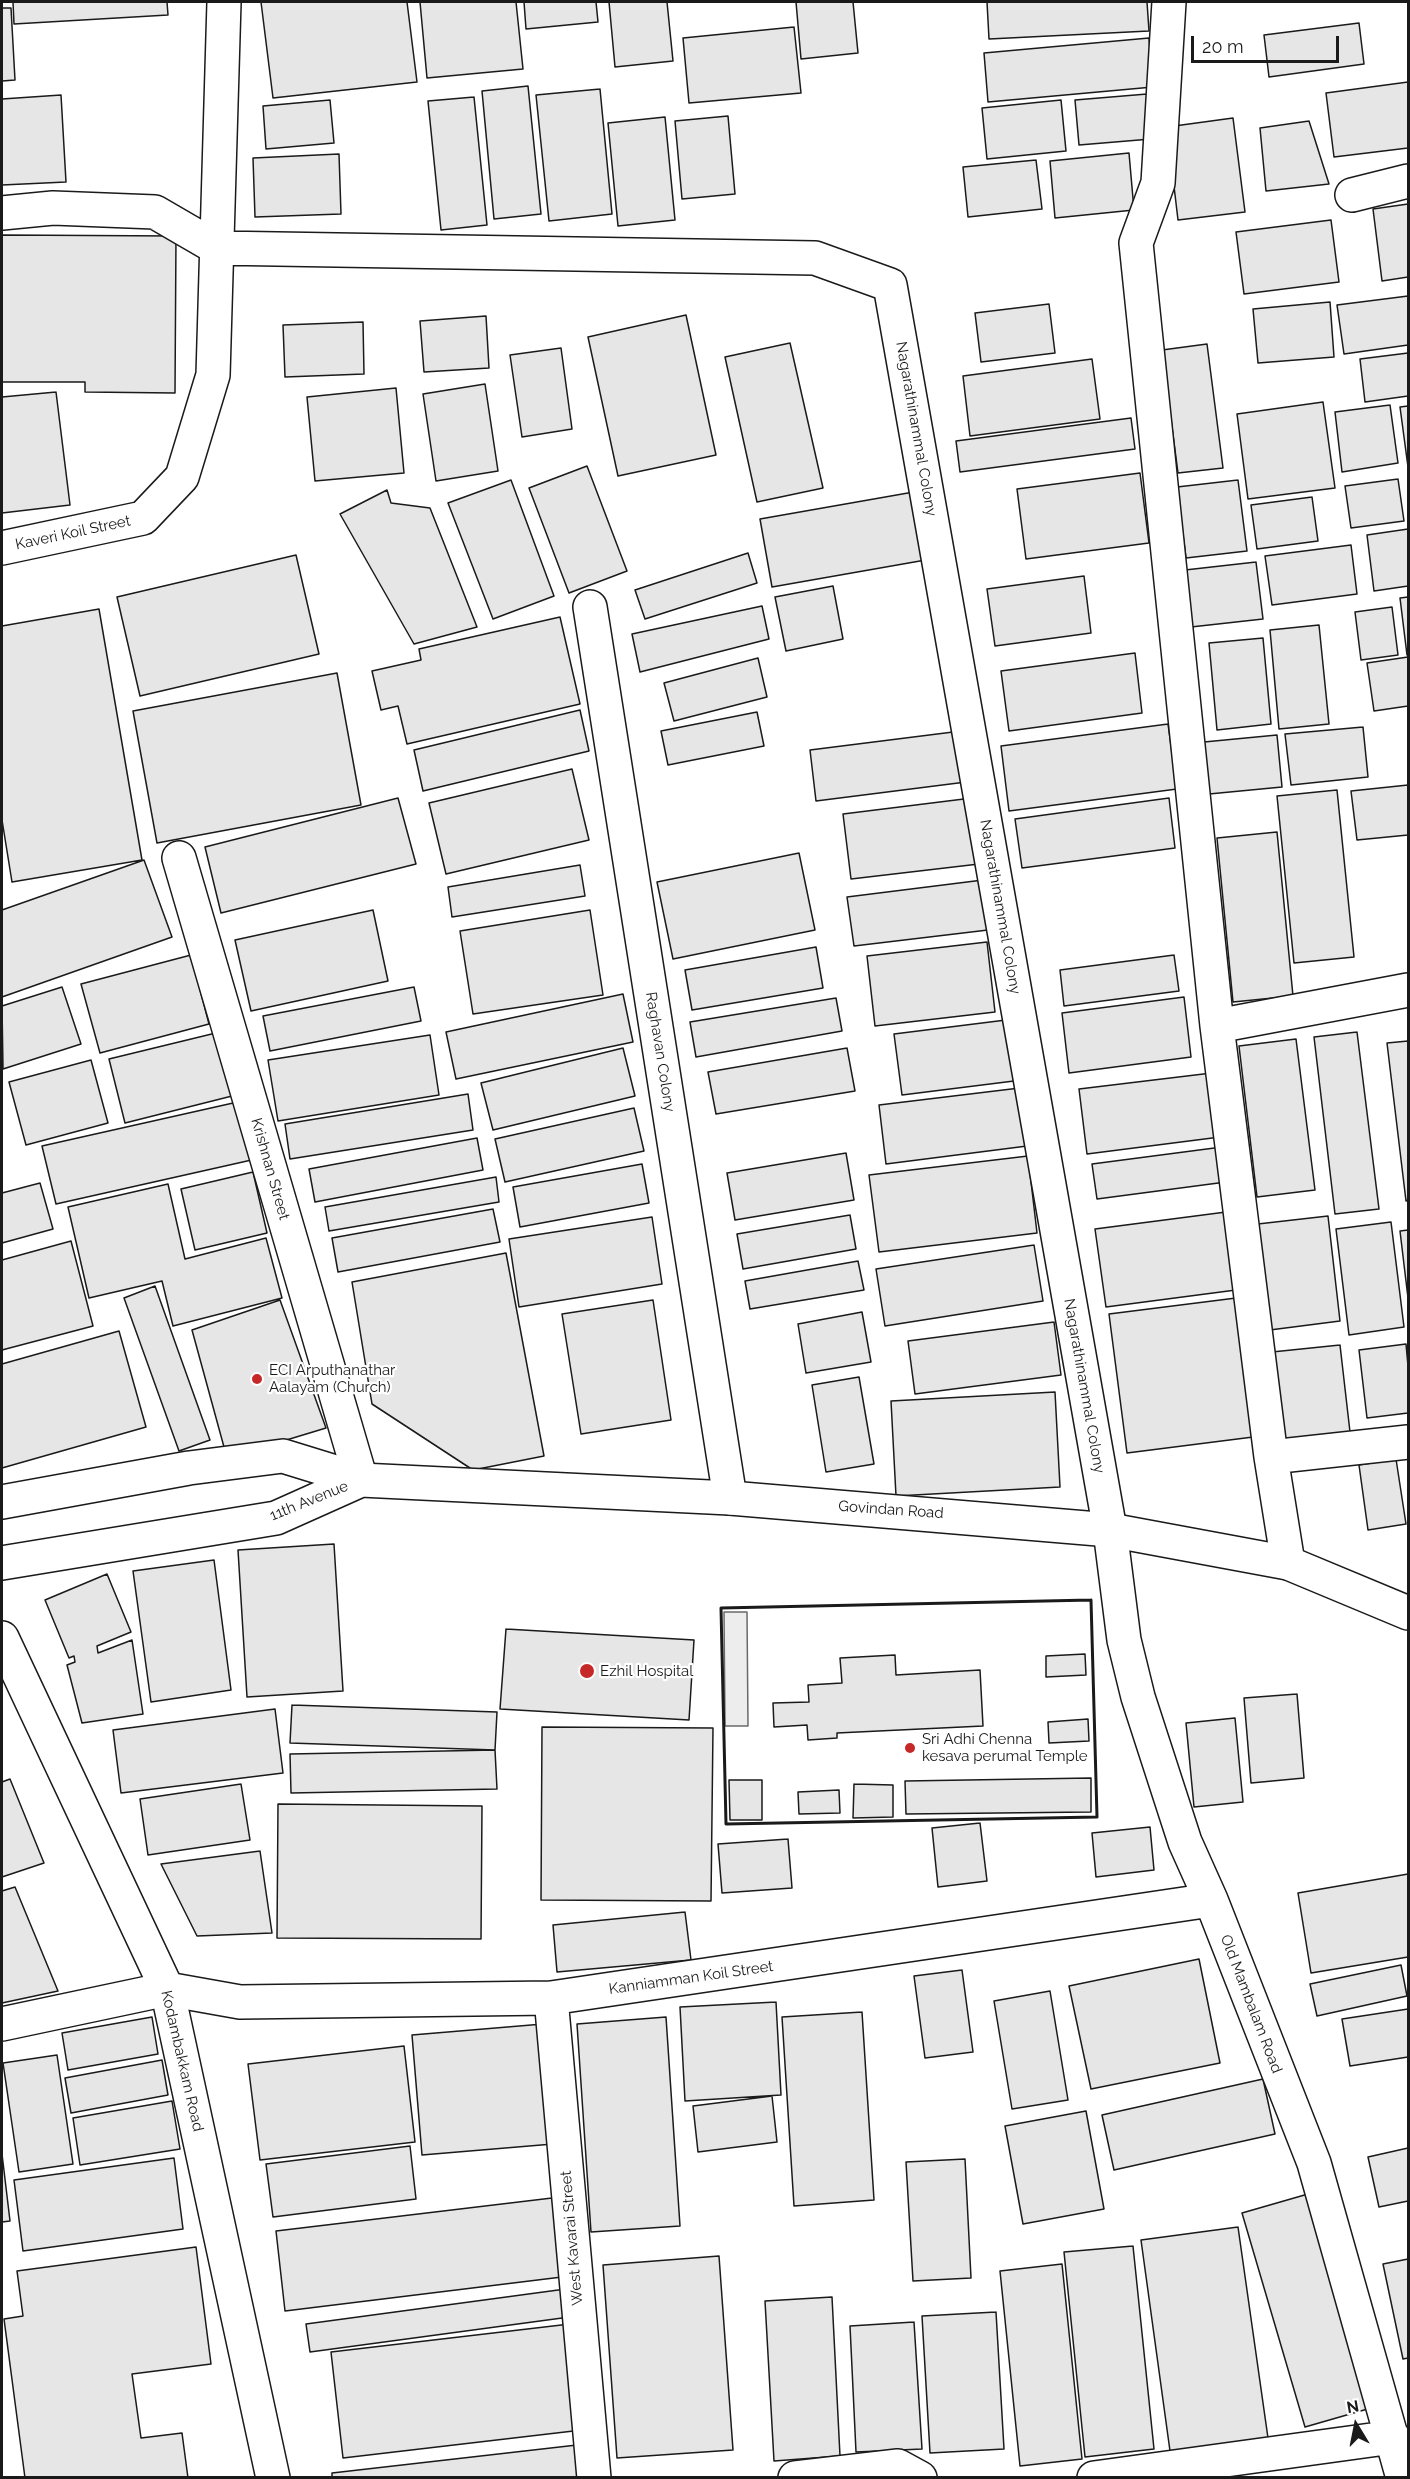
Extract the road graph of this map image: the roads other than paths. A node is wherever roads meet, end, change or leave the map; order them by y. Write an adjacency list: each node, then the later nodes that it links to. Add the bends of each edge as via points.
1 (224, 2): 6 (street, Kaveri Koil Street)
2 (1169, 2): 11 (street, via 1158,183 1136,243)
3 (1408, 181): 4 (street)
4 (1352, 195)
5 (2, 213): 6 (street, via 53,208 155,212)
6 (217, 248): 7 (street, Kaveri Koil Street, via 213,375 182,477 143,518); 17 (street, Nagarathinammal Colony, via 815,258 890,285)
7 (2, 548)
8 (590, 607): 15 (street, Raghavan Colony)
9 (179, 858): 14 (street, Krishnan Street)
10 (1408, 990): 11 (street)
11 (1217, 1026): 13 (street)
12 (1408, 1442): 13 (street)
13 (1271, 1457): 19 (street)
14 (360, 1480): 15 (street, Govindan Road); 16 (street, 11th Avenue, via 283,1456 189,1468); 18 (street, 11th Avenue, via 276,1518)
15 (730, 1498): 17 (street, Govindan Road)
16 (2, 1502)
17 (1110, 1530): 19 (street, Govindan Road); 22 (street, Old Mambalam Road, via 1124,1640 1138,1697 1185,1842)
18 (2, 1563)
19 (1288, 1563): 20 (street, Govindan Road)
20 (1408, 1613)
21 (2, 1638): 23 (street, Kodambakkam Road)
22 (1211, 1900): 24 (street, Kanniamman Koil Street); 26 (street, Old Mambalam Road, via 1314,2163)
23 (167, 1989): 24 (street, Kanniamman Koil Street, via 240,2002); 25 (street); 27 (street, Kodambakkam Road)
24 (551, 1998): 28 (street, West Kavarai Street)
25 (2, 2024)
26 (1393, 2437): 31 (street); 32 (street, Old Mambalam Road)
27 (273, 2478)
28 (594, 2478)
29 (795, 2478): 30 (street, via 898,2466)
30 (920, 2478)
31 (1094, 2478)
32 (1403, 2478)

